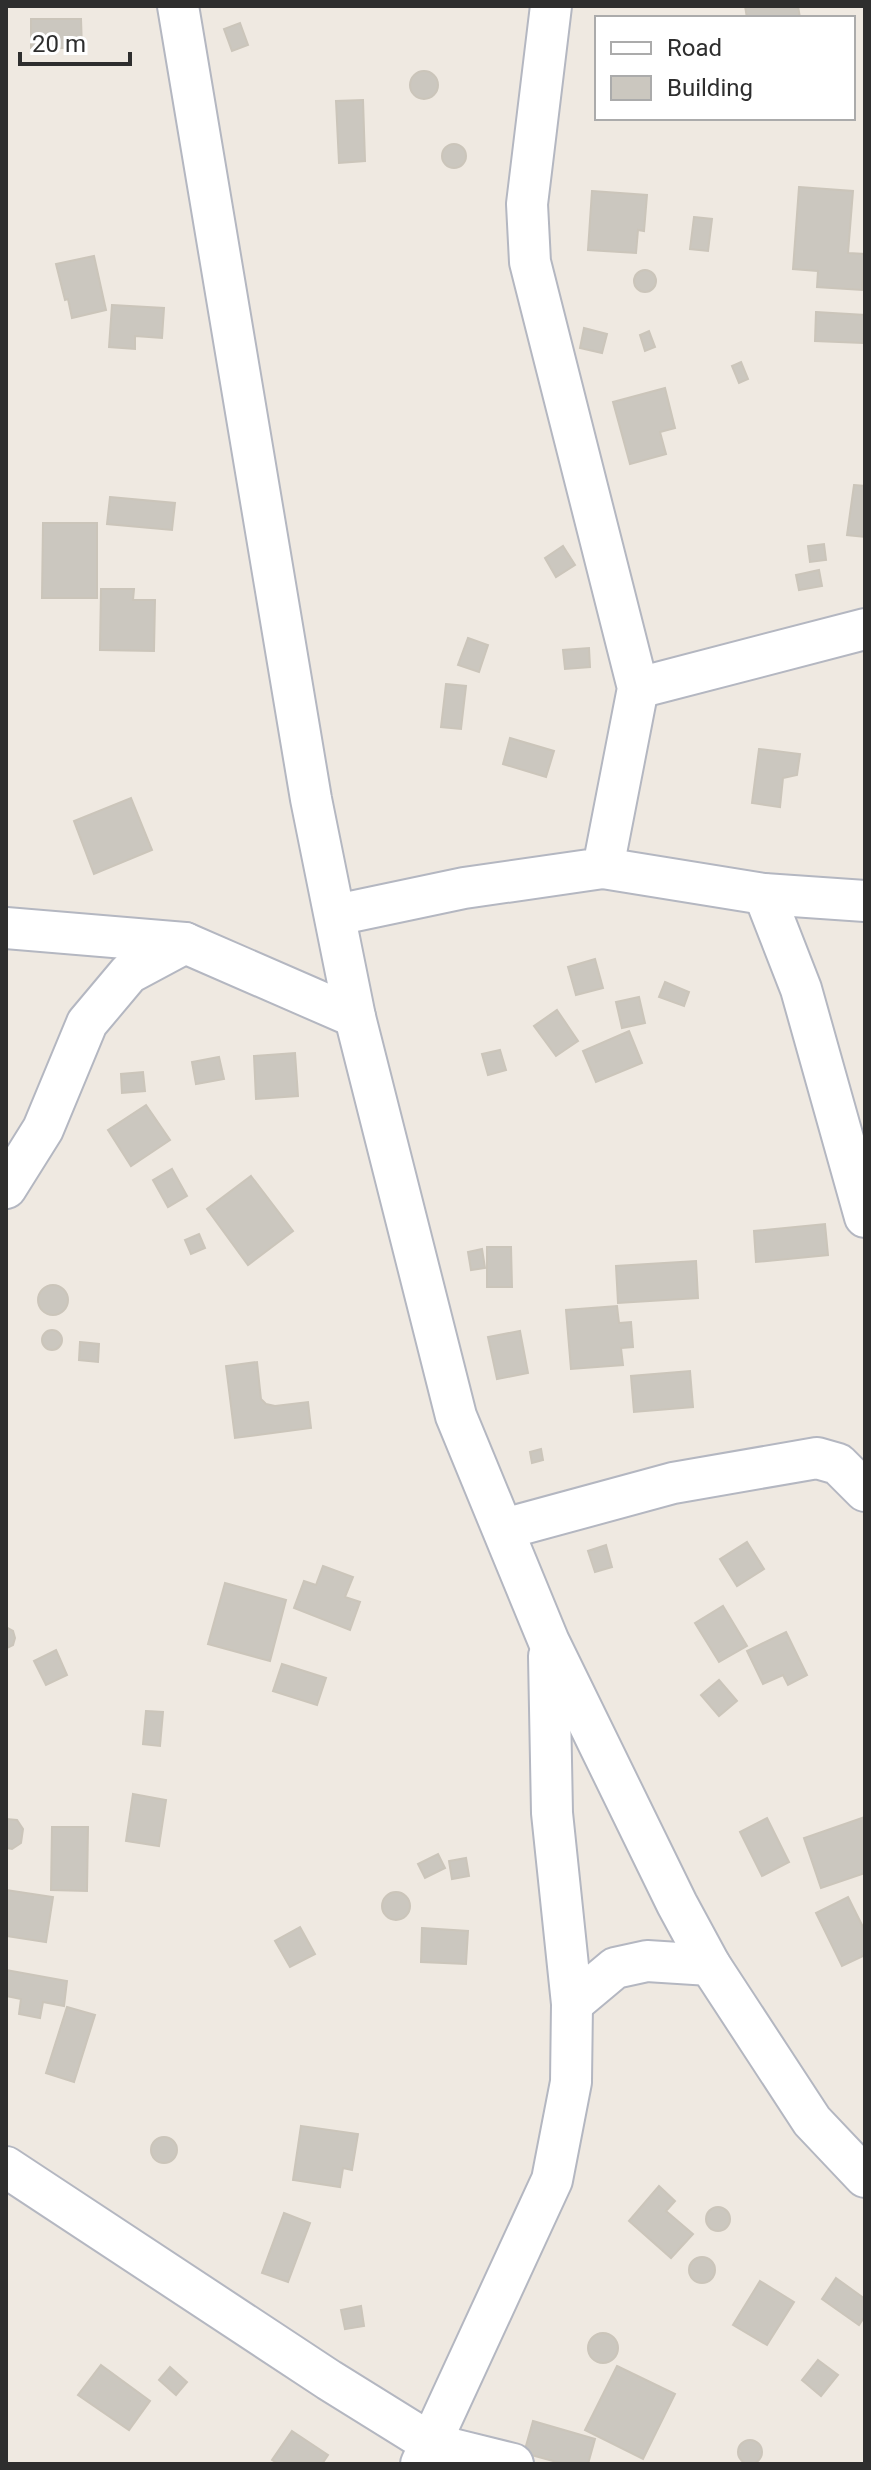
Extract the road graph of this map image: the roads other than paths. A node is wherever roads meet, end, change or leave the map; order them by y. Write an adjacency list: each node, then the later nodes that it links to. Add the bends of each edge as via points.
1 (178, 6): 8 (street, via 311,799)
2 (551, 6): 4 (street, via 527,204 530,262)
3 (865, 629): 4 (street)
4 (638, 688): 5 (street)
5 (603, 868): 6 (street); 8 (street, via 464,888)
6 (764, 894): 7 (street); 13 (street, via 801,989)
7 (865, 901)
8 (336, 915): 11 (street)
9 (6, 928): 10 (street)
10 (185, 943): 11 (street); 12 (street, via 129,973 87,1023 43,1129)
11 (355, 1017): 15 (street, via 456,1416)
12 (6, 1188)
13 (865, 1217)
14 (865, 1491): 15 (street, via 838,1464 817,1458 673,1483)
15 (504, 1529): 16 (street)
16 (549, 1642): 17 (street); 18 (street, via 552,1813)
17 (710, 1965): 18 (street, via 647,1961 615,1968); 20 (street, via 812,2121)
18 (572, 2004): 21 (street, via 571,2082 552,2180)
19 (6, 2167): 21 (street, via 329,2380)
20 (865, 2177)
21 (426, 2454): 22 (street)
22 (513, 2464)

